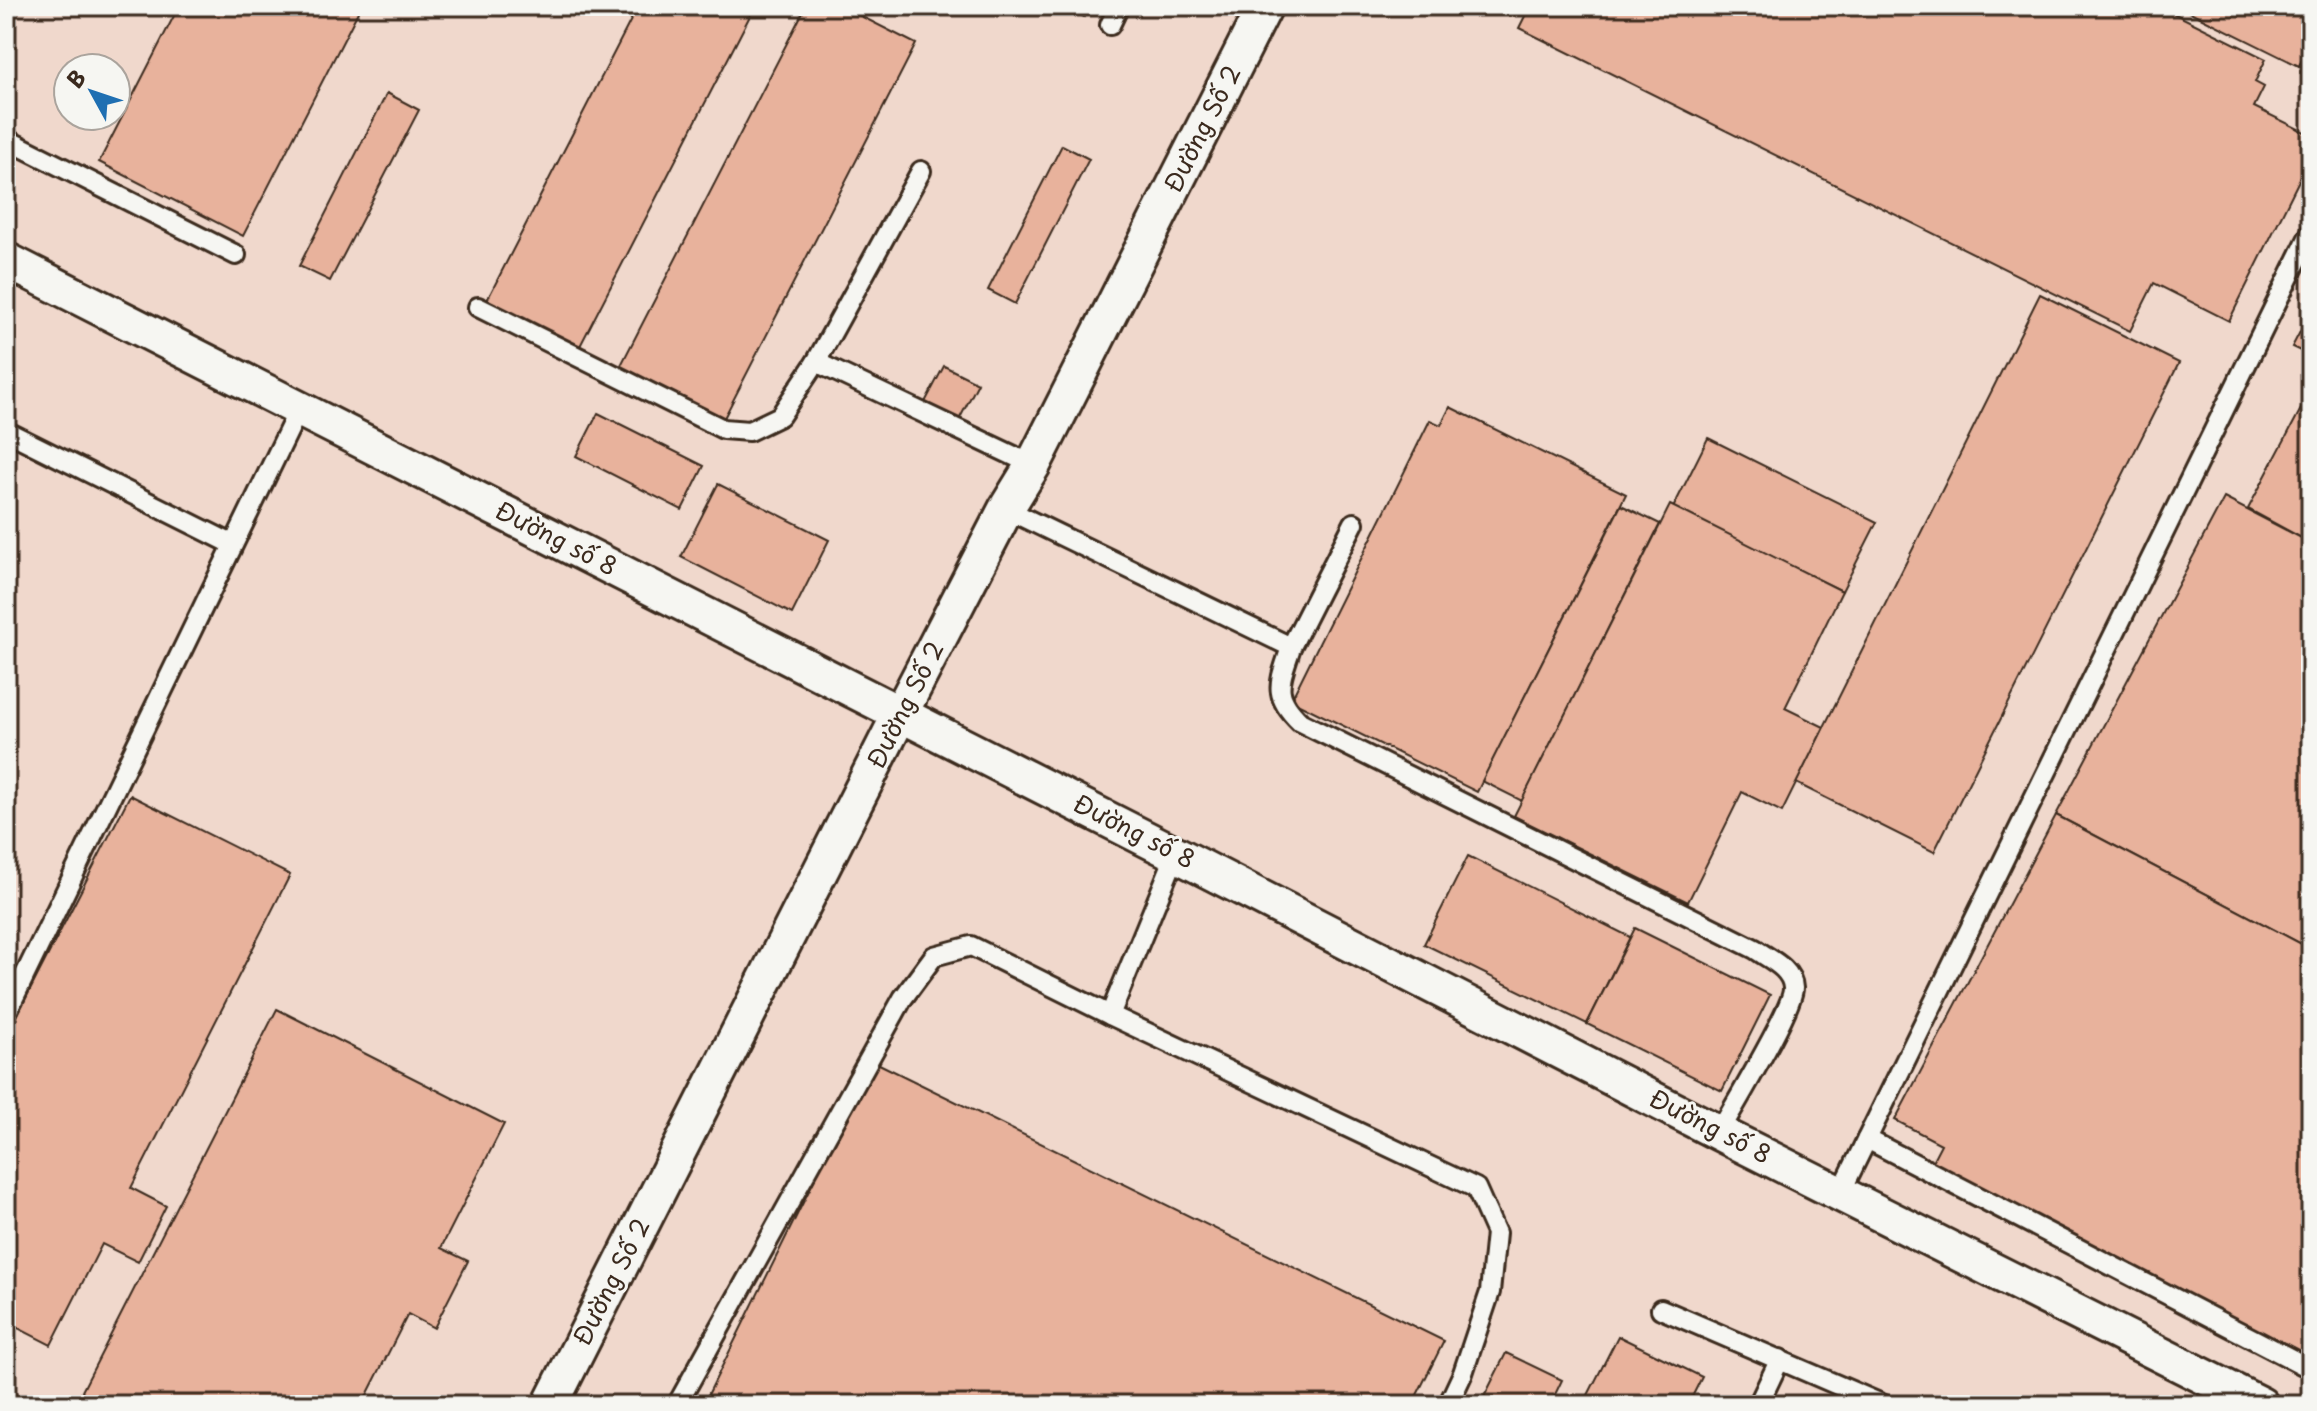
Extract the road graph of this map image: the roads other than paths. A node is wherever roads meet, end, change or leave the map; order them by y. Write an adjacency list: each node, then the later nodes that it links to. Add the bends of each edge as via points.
1 (1119, 6): 3 (lane)
2 (1265, 6): 13 (street, Đường Số 2)
3 (1110, 25)
4 (6, 139): 7 (lane)
5 (921, 171): 10 (lane)
6 (2311, 232): 23 (lane)
7 (236, 255)
8 (6, 260): 11 (street, Đường số 8)
9 (478, 307): 10 (lane, via 723,429 749,431 780,416)
10 (816, 362): 13 (lane)
11 (299, 409): 16 (lane); 18 (street, Đường số 8)
12 (6, 431): 16 (lane)
13 (1033, 465): 14 (street, Đường Số 2)
14 (1006, 509): 17 (lane); 18 (street, Đường Số 2)
15 (1354, 523): 17 (lane)
16 (232, 544): 20 (lane)
17 (1291, 647): 22 (lane, via 1278,688 1284,706 1300,722 1755,949 1787,971 1793,989 1784,1015)
18 (900, 714): 19 (street, Đường số 8); 28 (street, Đường Số 2)
19 (1176, 854): 21 (lane); 22 (street, Đường số 8)
20 (6, 1014)
21 (1110, 1015): 29 (lane, via 971,946 934,956 903,998); 30 (lane, via 1476,1188 1496,1233 1490,1292)
22 (1719, 1133): 24 (street, Đường số 8)
23 (1867, 1139): 24 (lane); 27 (lane)
24 (1841, 1192): 33 (street, Đường số 8)
25 (1661, 1309): 26 (lane)
26 (1780, 1359): 31 (lane); 32 (lane)
27 (2311, 1369)
28 (550, 1405)
29 (677, 1405)
30 (1448, 1405)
31 (1758, 1405)
32 (1884, 1405)
33 (2261, 1405)

